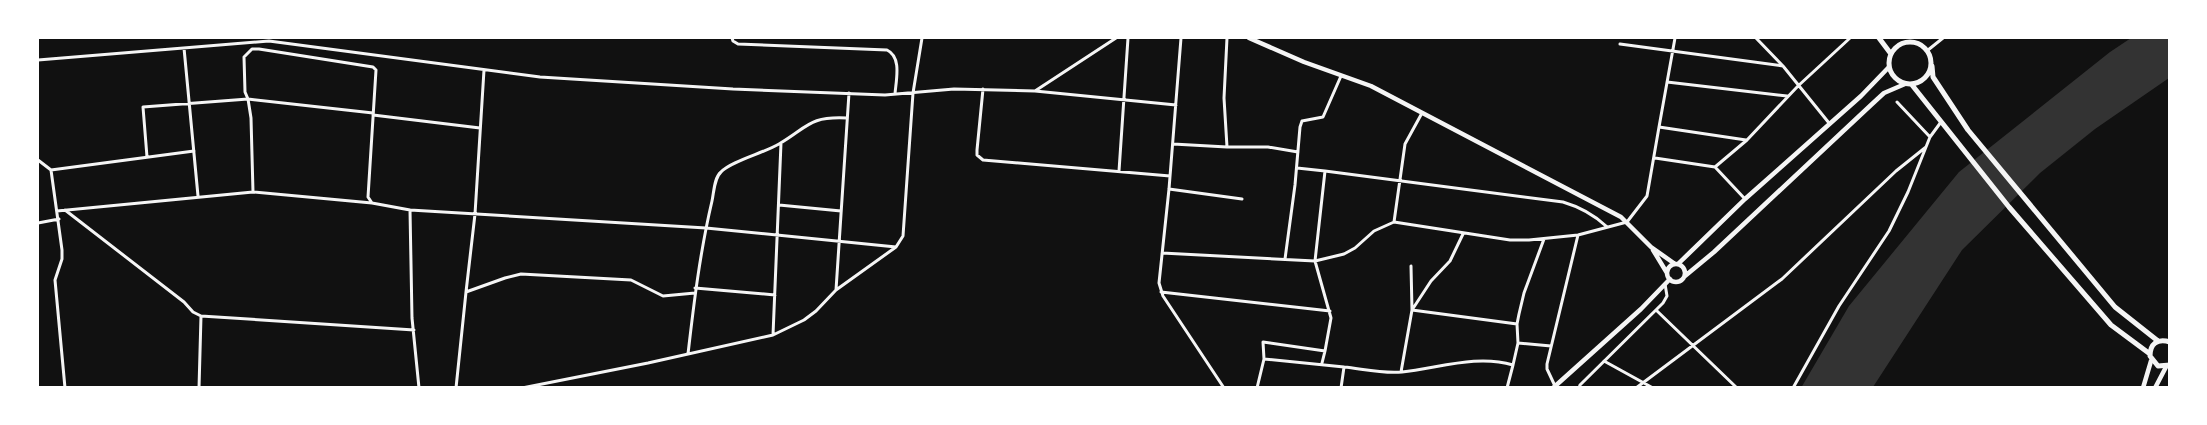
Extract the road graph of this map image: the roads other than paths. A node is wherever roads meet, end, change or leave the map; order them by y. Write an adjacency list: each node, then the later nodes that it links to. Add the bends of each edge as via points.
1 (732, 38): 33 (street, via 738,44 887,50 896,59)
2 (922, 38): 32 (street)
3 (1116, 38): 30 (street)
4 (1128, 38): 36 (street)
5 (1181, 38): 39 (street)
6 (1226, 38): 51 (street, via 1224,98)
7 (1249, 38): 24 (street)
8 (1675, 38): 17 (street)
9 (1756, 38): 20 (street)
10 (1850, 38): 28 (street)
11 (1879, 38): 18 (main road)
12 (1943, 38): 16 (street)
13 (1911, 40): 16 (main road); 18 (main road, via 1900,44)
14 (1620, 44): 17 (street)
15 (184, 48): 19 (street); 23 (street, via 269,41); 38 (street)
16 (1928, 50): 21 (main road)
17 (1674, 51): 20 (street); 25 (street)
18 (1891, 54): 22 (main road)
19 (38, 60)
20 (1782, 66): 28 (street)
21 (1932, 66): 27 (main road, via 1926,79); 112 (main road, via 1932,78 1968,130 2115,307)
22 (1889, 67): 26 (main road, via 1894,78); 44 (street)
23 (484, 70): 31 (street, via 540,77); 46 (street)
24 (1341, 76): 40 (street, via 1355,79); 54 (street, via 1323,117 1302,121)
25 (1667, 82): 34 (street); 45 (street)
26 (1905, 84): 27 (main road); 96 (street, via 1884,94 1871,105)
27 (1912, 85): 43 (main road)
28 (1798, 86): 34 (street); 44 (street)
29 (983, 89): 30 (street); 32 (street); 61 (street, via 976,150 979,158)
30 (1035, 91): 36 (street)
31 (849, 93): 33 (street); 42 (street)
32 (913, 93): 33 (street); 88 (street, via 902,236)
33 (895, 94)
34 (1788, 96): 48 (street)
35 (248, 98): 38 (street); 41 (street); 41 (street, via 244,92 244,57 252,49 372,67 376,70); 66 (street)
36 (1124, 101): 39 (street); 61 (street)
37 (1897, 102): 47 (street)
38 (189, 104): 53 (street); 55 (street, via 143,107)
39 (1176, 106): 50 (street)
40 (1422, 112): 64 (street, via 1404,144); 79 (street)
41 (373, 114): 46 (street); 70 (street, via 368,197)
42 (847, 118): 49 (street, via 819,118); 75 (street)
43 (1941, 122): 47 (street); 118 (main road, via 2009,207 2112,325)
44 (1829, 123): 69 (street)
45 (1659, 127): 48 (street); 56 (street)
46 (480, 128): 76 (street)
47 (1930, 137): 52 (street)
48 (1747, 140): 58 (street)
49 (781, 143): 71 (street); 82 (street, via 719,173)
50 (1172, 144): 51 (street); 63 (street)
51 (1227, 147): 54 (street, via 1268,147)
52 (1926, 147): 116 (street, via 1896,171 1782,279); 143 (street, via 1889,231 1839,306)
53 (194, 151): 55 (street); 67 (street)
54 (1298, 152): 59 (street)
55 (147, 157): 60 (street)
56 (1655, 158): 58 (street); 79 (street, via 1647,196)
57 (38, 160): 60 (street)
58 (1715, 167): 69 (street)
59 (1297, 168): 62 (street); 91 (street)
60 (51, 170): 74 (street)
61 (1119, 171): 63 (street)
62 (1325, 171): 64 (street); 92 (street)
63 (1170, 176): 65 (street)
64 (1401, 182): 78 (street); 81 (street, via 1563,202 1586,211)
65 (1169, 189): 68 (street); 90 (street)
66 (253, 192): 67 (street); 70 (street)
67 (198, 196): 72 (street)
68 (1242, 199)
69 (1745, 199): 93 (street)
70 (372, 203): 73 (street)
71 (779, 205): 75 (street); 84 (street)
72 (64, 210): 74 (street); 108 (street)
73 (410, 210): 76 (street); 110 (street)
74 (57, 211): 77 (street)
75 (841, 211): 87 (street)
76 (475, 214): 82 (street); 101 (street)
77 (59, 219): 80 (street); 130 (street, via 62,259 55,280)
78 (1394, 222): 83 (street); 92 (street, via 1374,231 1344,254)
79 (1626, 222): 81 (street); 89 (street)
80 (38, 223)
81 (1606, 226): 85 (street)
82 (706, 228): 84 (street); 99 (street)
83 (1464, 234): 86 (street, via 1510,240); 105 (street, via 1450,261 1431,281)
84 (777, 235): 87 (street); 104 (street)
85 (1578, 235): 86 (street); 115 (street)
86 (1544, 239): 109 (street, via 1524,293)
87 (839, 242): 88 (street); 100 (street)
88 (896, 247): 100 (street)
89 (1651, 247): 93 (street); 95 (street)
90 (1162, 253): 91 (street); 102 (street)
91 (1285, 259): 92 (street)
92 (1315, 261): 107 (street)
93 (1677, 264): 95 (street, via 1669,267); 96 (street, via 1685,270)
94 (1411, 266): 105 (street)
95 (1667, 273): 97 (street)
96 (1685, 276): 97 (street, via 1676,282)
97 (1670, 279): 98 (street)
98 (1665, 283): 106 (street, via 1667,296); 129 (street, via 1641,309)
99 (695, 288): 103 (street); 104 (street)
100 (836, 290): 111 (street, via 804,320)
101 (466, 292): 103 (street, via 521,274 631,280 663,296); 133 (street)
102 (1161, 292): 107 (street); 135 (street)
103 (695, 293): 119 (street)
104 (775, 295): 111 (street)
105 (1412, 310): 109 (street); 127 (street)
106 (1656, 310): 116 (street); 121 (street)
107 (1330, 311): 117 (street)
108 (201, 316): 110 (street); 131 (street)
109 (1517, 324): 114 (street)
110 (414, 330): 132 (street)
111 (773, 335): 119 (street)
112 (2158, 341): 113 (main road); 118 (main road, via 2152,345)
113 (2170, 342)
114 (1518, 343): 115 (street); 124 (street)
115 (1551, 346): 129 (street, via 1547,369)
116 (1692, 346): 128 (street); 142 (street)
117 (1325, 351): 120 (street, via 1263,342); 123 (street)
118 (2150, 354): 122 (main road)
119 (688, 355): 134 (street)
120 (1264, 359): 123 (street); 136 (street)
121 (1604, 361): 128 (street); 139 (street)
122 (2151, 361): 126 (main road, via 2158,366); 144 (street)
123 (1322, 364): 125 (street)
124 (1513, 365): 127 (street, via 1489,360); 138 (street)
125 (1344, 366): 127 (street); 137 (street)
126 (2168, 366): 145 (street)
127 (1401, 372)
128 (1643, 382): 140 (street); 141 (street)
129 (1554, 387)
130 (65, 388)
131 (199, 388)
132 (419, 388)
133 (456, 388)
134 (522, 388)
135 (1224, 388)
136 (1257, 388)
137 (1342, 388)
138 (1507, 388)
139 (1579, 388)
140 (1636, 388)
141 (1653, 388)
142 (1737, 388)
143 (1793, 388)
144 (2143, 388)
145 (2155, 388)

